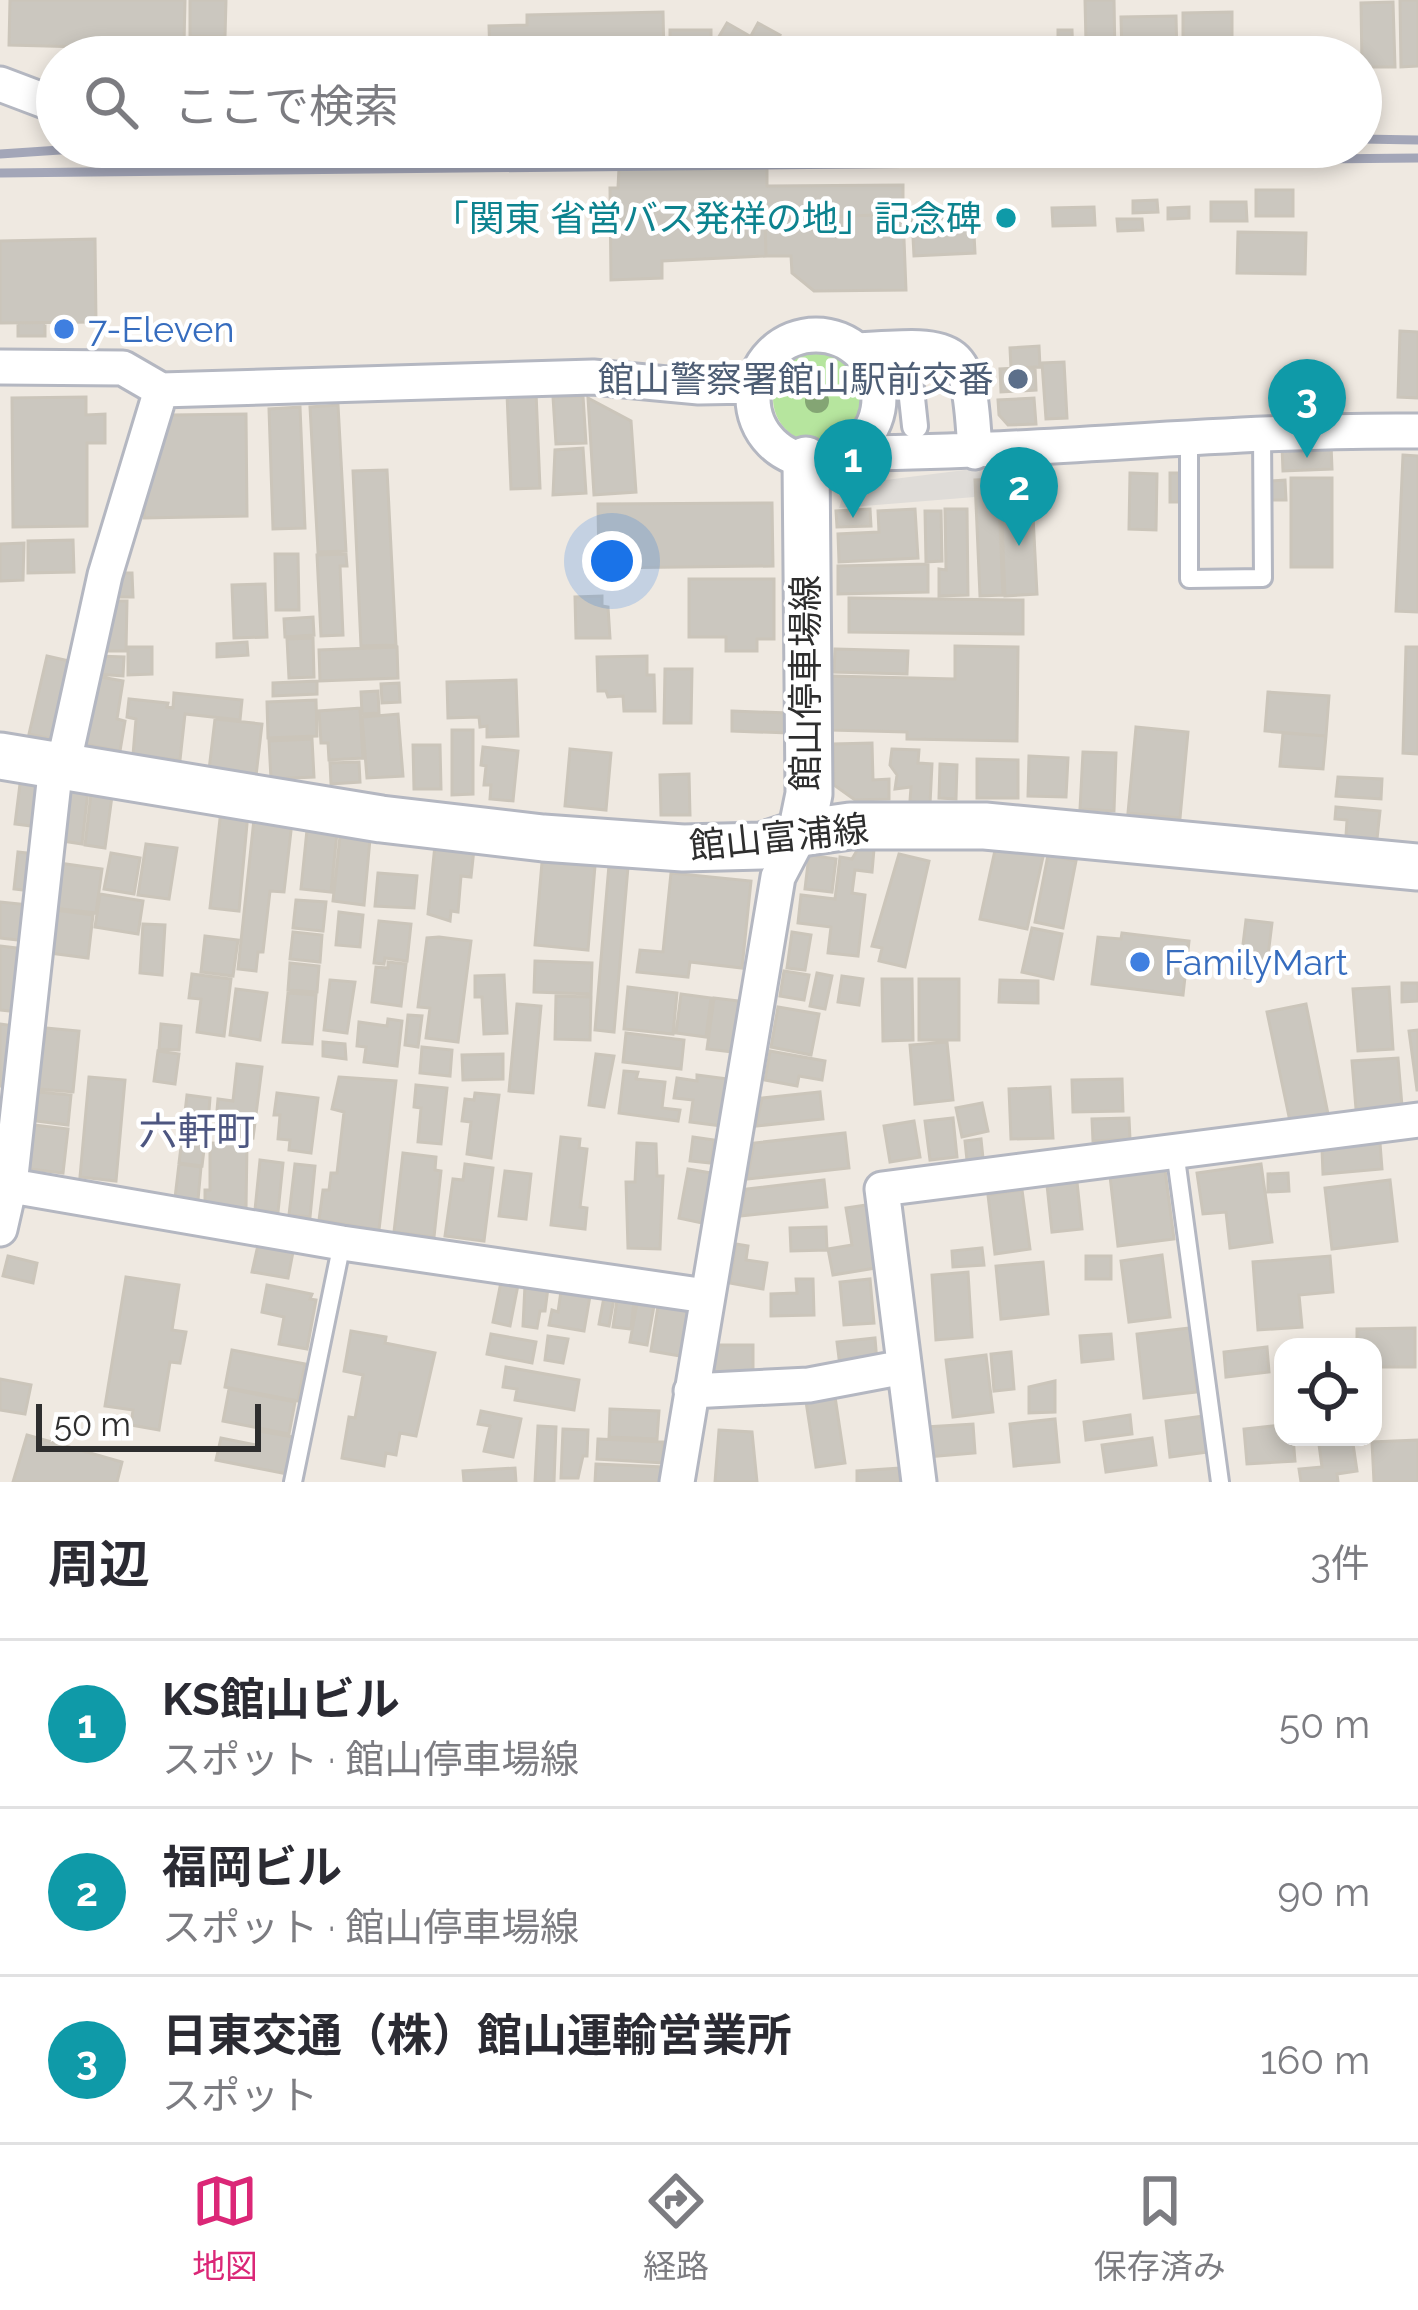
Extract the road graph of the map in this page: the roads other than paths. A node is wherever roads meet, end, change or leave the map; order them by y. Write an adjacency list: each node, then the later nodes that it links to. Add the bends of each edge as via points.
1 (0, 83): 2 (street)
2 (36, 97)
3 (857, 350): 6 (street, via 820,335 791,340 768,358); 12 (street, via 922,345 957,360 969,386); 13 (street, via 876,377 878,409 865,439)
4 (0, 367): 7 (street, via 123,368)
5 (909, 370): 8 (street)
6 (754, 386): 7 (street, via 592,377); 13 (street, via 765,434 787,454)
7 (161, 390): 15 (street, via 105,575 67,748)
8 (915, 426)
9 (1418, 431): 10 (street)
10 (1262, 433): 11 (street); 11 (lane, via 1263,578 1189,579)
11 (1189, 436): 12 (street)
12 (975, 452): 13 (street)
13 (827, 457): 16 (main road, 館山停車場線)
14 (0, 756): 15 (main road, 館山富浦線)
15 (56, 764): 16 (main road, 館山富浦線, via 543,838 683,848 762,846); 20 (street)
16 (800, 833): 17 (main road, 館山富浦線, via 985,826); 23 (street, via 778,877)
17 (1418, 868)
18 (1418, 1120): 19 (street)
19 (1175, 1151): 24 (street, via 882,1189); 29 (lane)
20 (5, 1185): 21 (street); 22 (street)
21 (0, 1229)
22 (343, 1243): 23 (street); 26 (lane)
23 (706, 1296): 25 (street)
24 (904, 1367): 25 (street, via 809,1385); 28 (street)
25 (691, 1391): 27 (street)
26 (293, 1482)
27 (677, 1482)
28 (919, 1482)
29 (1220, 1482)

